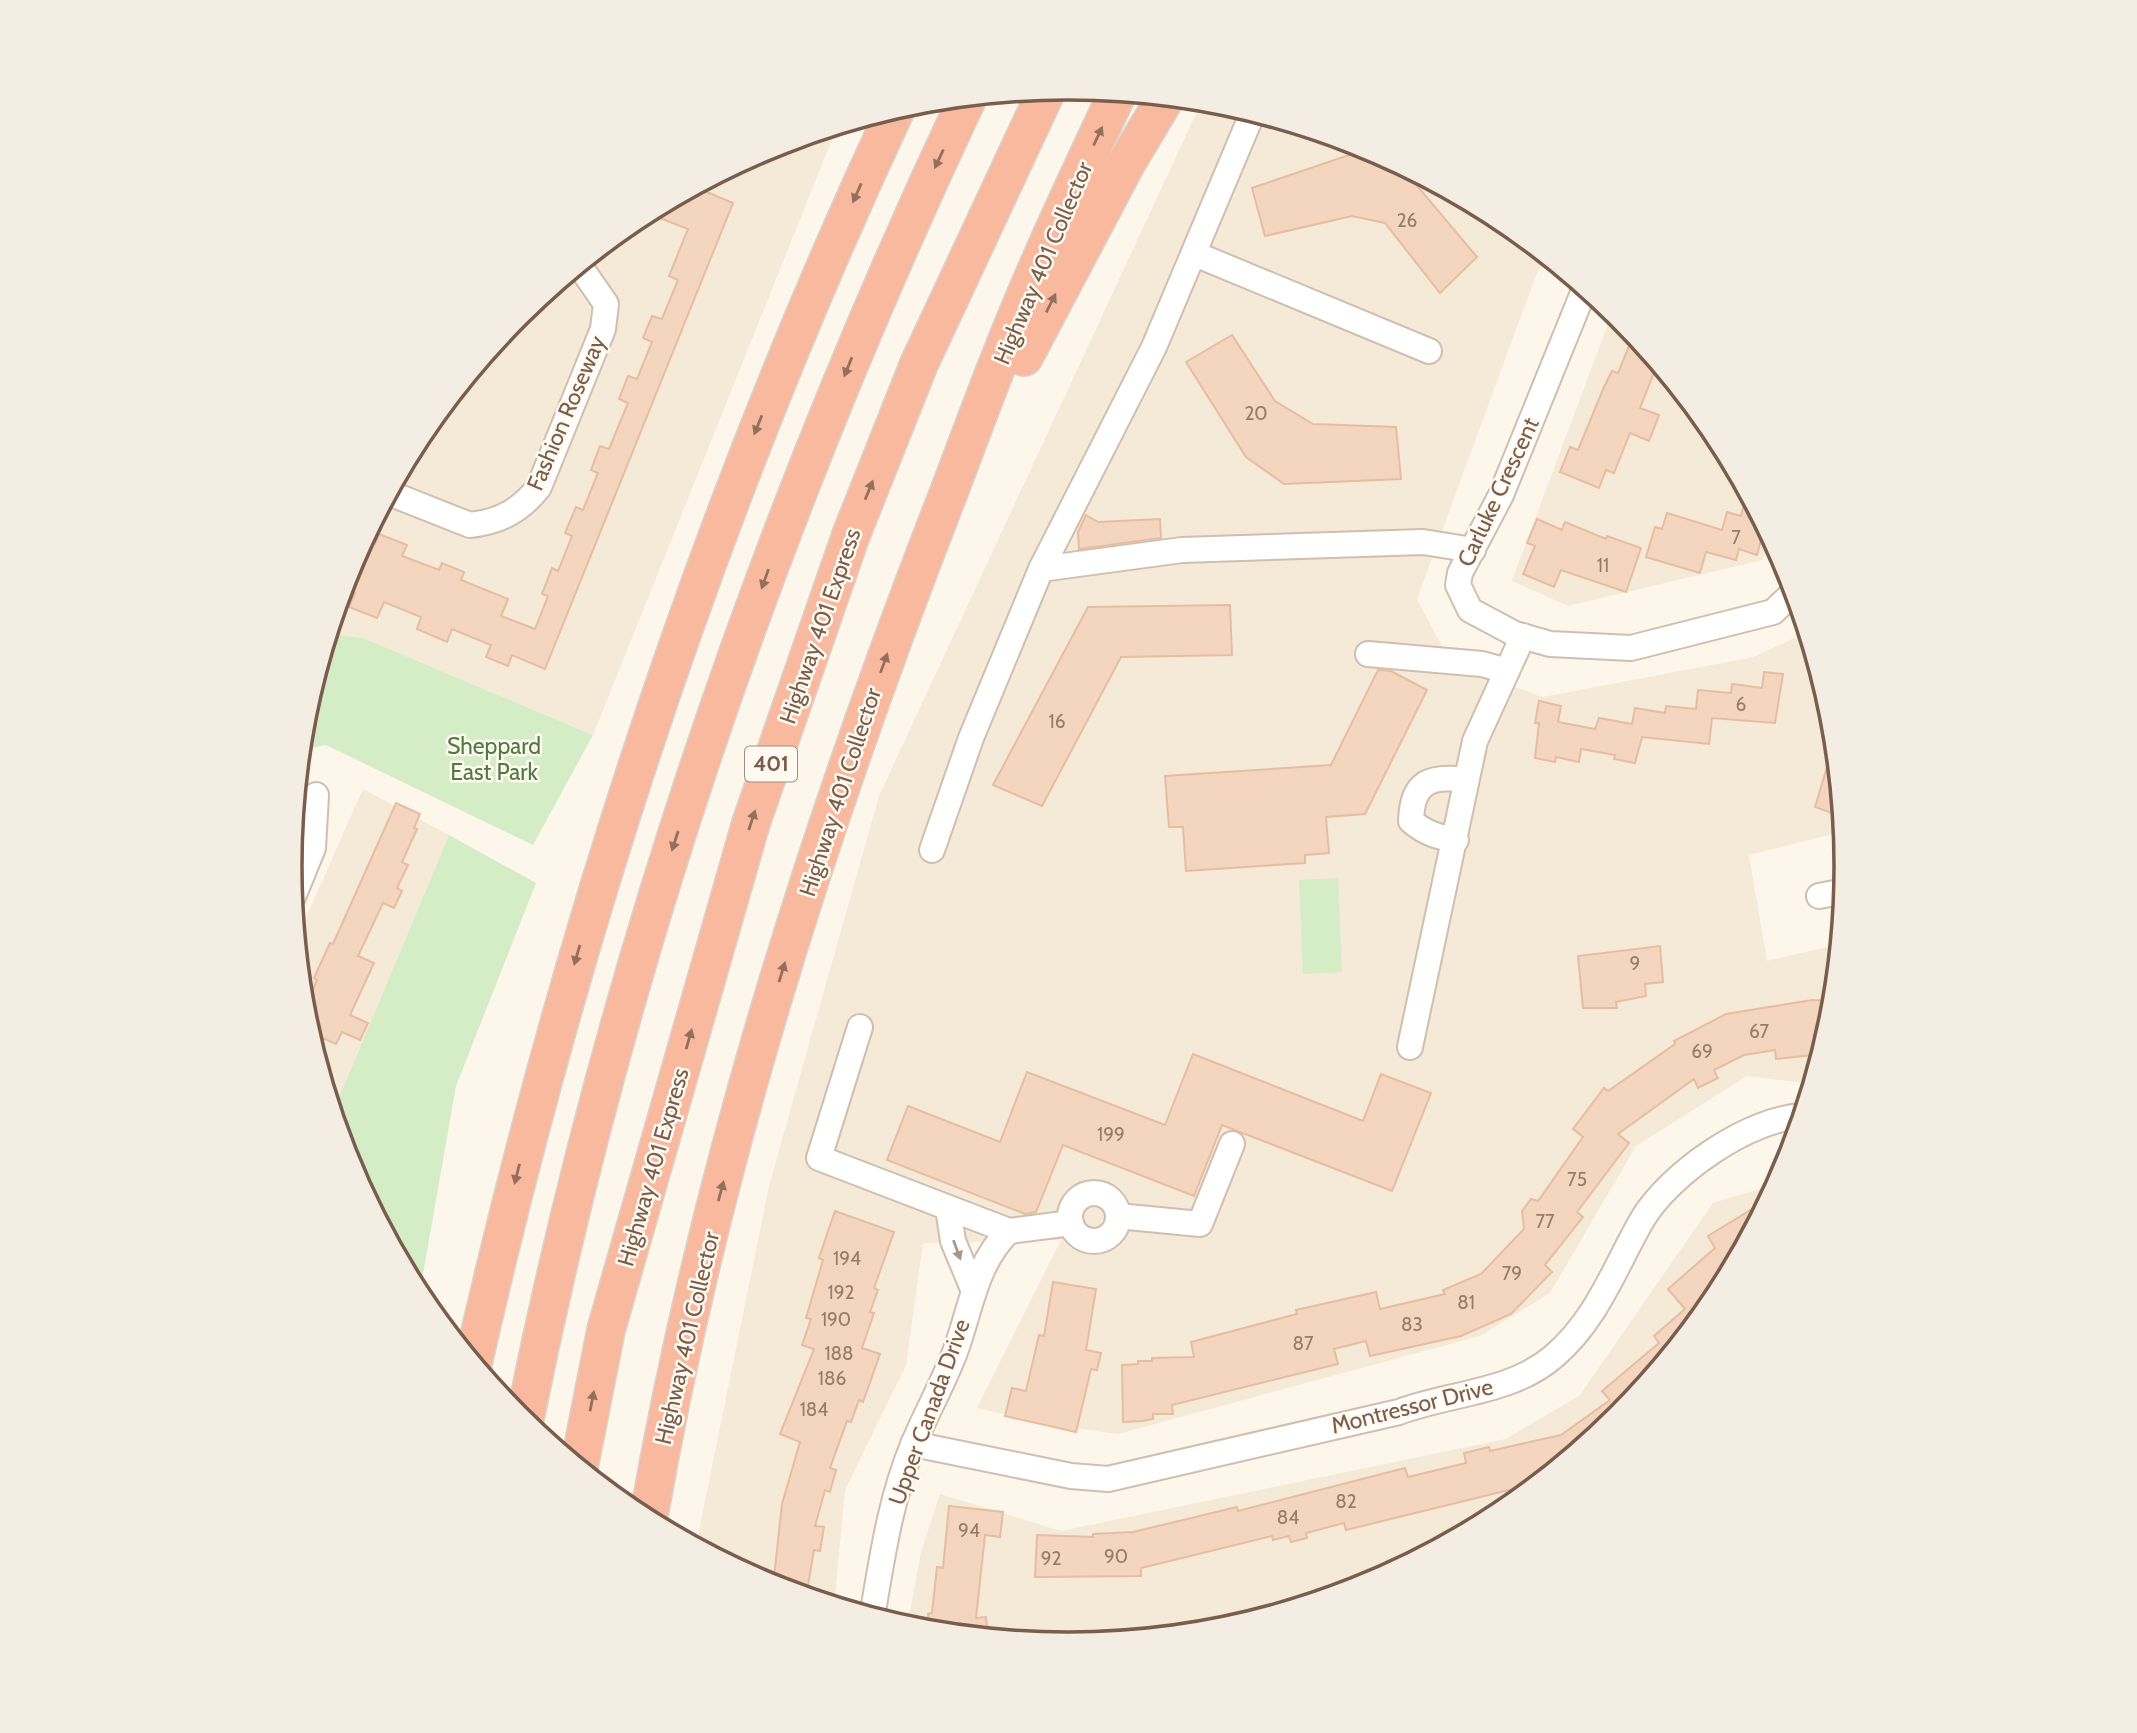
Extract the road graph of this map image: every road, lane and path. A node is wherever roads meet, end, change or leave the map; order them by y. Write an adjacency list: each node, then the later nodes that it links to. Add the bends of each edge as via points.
1 (1041, 101): 40 (highway, Highway 401 Express / 401, one-way to 1, via 606,1330 751,823 851,535 914,377)
2 (1114, 101): 13 (highway, Highway 401 Collector, one-way to 2, via 1026,293)
3 (1161, 105): 13 (highway, one-way to 3, via 1063,279)
4 (964, 107): 38 (highway, one-way to 38, via 831,408 699,767 603,1090)
5 (891, 121): 25 (highway, one-way to 25, via 783,362 731,493)
6 (1249, 122): 8 (street)
7 (859, 129): 25 (highway, via 741,405 660,619)
8 (1195, 254): 11 (street); 15 (street, via 1154,347)
9 (584, 273): 12 (street, Fashion Roseway, via 606,304 603,328 545,475 526,505 485,524 470,525)
10 (1581, 297): 14 (street, Carluke Crescent, via 1501,495)
11 (1429, 351)
12 (397, 496)
13 (931, 538): 41 (highway, Highway 401 Collector, one-way to 13, via 692,1309 765,1028 852,750)
14 (1473, 550): 15 (street, via 1423,542 1182,550); 17 (street, Carluke Crescent, via 1460,573 1463,598 1470,610)
15 (1041, 569): 23 (street, via 971,738)
16 (1787, 598): 17 (street, Carluke Crescent, via 1773,611 1631,648 1550,644)
17 (1523, 636): 19 (street)
18 (1368, 654): 19 (street, via 1482,664)
19 (1507, 671): 20 (street, via 1475,741)
20 (1465, 780): 22 (street); 22 (street, via 1439,776 1420,787 1412,805 1411,821 1421,829)
21 (316, 796): 24 (street, via 313,848)
22 (1456, 840): 29 (street)
23 (932, 850)
24 (302, 875)
25 (596, 890): 37 (highway, one-way to 37, via 525,1144)
26 (1834, 893): 27 (street)
27 (1819, 896)
28 (860, 1027): 32 (street, via 819,1158)
29 (1410, 1047)
30 (1794, 1117): 39 (street, Montressor Drive, via 1737,1137 1667,1188 1643,1219 1612,1280 1575,1334 1552,1358 1523,1375 1464,1396 1108,1479 1071,1476)
31 (1232, 1144): 33 (street, via 1200,1224)
32 (948, 1208): 35 (street); 36 (street, one-way to 36, via 953,1241)
33 (1118, 1216): 34 (street, via 1114,1231 1101,1240 1086,1240); 34 (street, via 1113,1201 1090,1192 1071,1208)
34 (1071, 1223): 35 (street)
35 (1010, 1231): 36 (street, Upper Canada Drive, via 995,1245)
36 (973, 1289): 39 (street, Upper Canada Drive, via 956,1350)
37 (476, 1352)
38 (527, 1410)
39 (913, 1444): 42 (street, Upper Canada Drive, via 884,1542)
40 (581, 1458)
41 (651, 1509)
42 (873, 1608)

